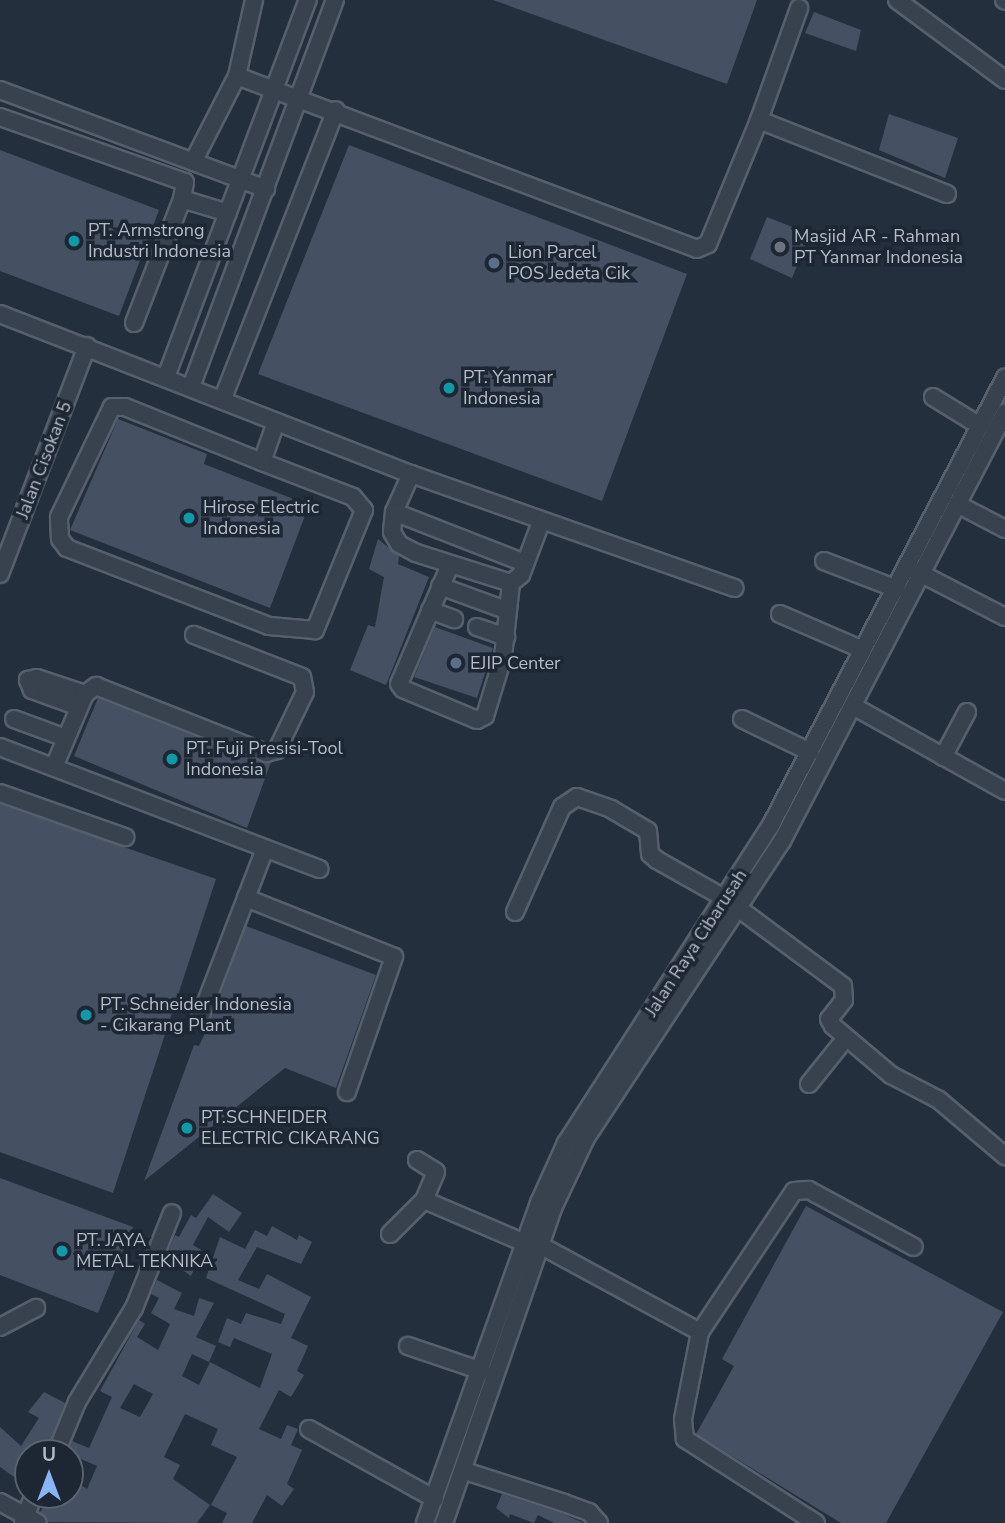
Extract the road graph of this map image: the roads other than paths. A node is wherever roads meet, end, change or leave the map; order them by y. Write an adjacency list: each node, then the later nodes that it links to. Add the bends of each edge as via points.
1 (254, 0): 6 (street)
2 (307, 0): 8 (street)
3 (335, 0): 10 (street)
4 (897, 0): 7 (street)
5 (799, 8): 13 (street)
6 (237, 76): 8 (street); 14 (street)
7 (1005, 79)
8 (274, 89): 10 (street); 15 (street)
9 (0, 90): 14 (street)
10 (300, 97): 11 (street); 16 (street)
11 (336, 110): 13 (street, via 697,249 708,244); 29 (street)
12 (0, 117): 18 (street, via 185,182)
13 (759, 120): 17 (street)
14 (192, 162): 15 (street)
15 (241, 180): 16 (street); 19 (street)
16 (266, 189): 22 (street)
17 (947, 194)
18 (182, 199): 19 (street); 23 (street)
19 (228, 213): 20 (street)
20 (192, 305): 22 (street); 25 (street)
21 (0, 314): 24 (street)
22 (218, 316): 27 (street)
23 (134, 323)
24 (87, 346): 25 (street); 43 (street, Jalan Cisokan 5)
25 (166, 377): 27 (street)
26 (1005, 378): 32 (street, Jalan Raya Cibarusah)
27 (191, 387): 29 (street)
28 (933, 397): 32 (street)
29 (223, 398): 31 (street)
30 (1005, 413): 35 (street, Jalan Raya Cibarusah)
31 (276, 422): 33 (street); 34 (street)
32 (980, 426): 42 (street, Jalan Raya Cibarusah)
33 (262, 462): 33 (street, via 353,497 363,510 315,630 269,626 67,548 60,540 59,517 112,407 125,408)
34 (411, 474): 36 (street); 37 (street)
35 (957, 504): 38 (street); 42 (street, Jalan Raya Cibarusah)
36 (394, 512): 40 (street); 41 (street, via 392,532 399,544)
37 (541, 522): 40 (street); 46 (street)
38 (1005, 529)
39 (824, 561): 47 (street)
40 (525, 563): 44 (street)
41 (450, 565): 44 (street); 45 (street)
42 (915, 571): 47 (street, Jalan Raya Cibarusah); 51 (street); 57 (street, Jalan Raya Cibarusah)
43 (0, 574)
44 (512, 583): 49 (street)
45 (440, 586): 48 (street); 49 (street)
46 (734, 588)
47 (897, 589): 56 (street, Jalan Raya Cibarusah)
48 (430, 610): 52 (street); 55 (street, via 399,684 477,720 485,716)
49 (508, 611): 55 (street)
50 (780, 614): 56 (street)
51 (1005, 617)
52 (454, 619)
53 (477, 627): 55 (street)
54 (194, 635): 61 (street, via 302,677 305,692 277,750 266,753 96,686 82,701)
55 (506, 637)
56 (863, 650): 63 (street, Jalan Raya Cibarusah)
57 (853, 706): 64 (street); 73 (street, Jalan Raya Cibarusah, via 782,841)
58 (967, 712): 64 (street)
59 (14, 719): 61 (street)
60 (742, 719): 63 (street)
61 (66, 738): 65 (street)
62 (0, 747): 65 (street)
63 (810, 752): 72 (street, Jalan Raya Cibarusah)
64 (943, 757): 66 (street)
65 (54, 767): 69 (street)
66 (1003, 784)
67 (0, 793): 68 (street)
68 (125, 837)
69 (265, 849): 70 (street); 71 (street)
70 (320, 869)
71 (246, 898): 75 (street); 78 (street, via 394,957)
72 (726, 899): 73 (street); 74 (street, via 650,854 650,835 636,822 577,797 562,807); 84 (street, Jalan Raya Cibarusah, via 580,1117 545,1185)
73 (738, 911): 76 (street, via 843,986 844,1000 829,1019); 84 (street, Jalan Raya Cibarusah, via 602,1110)
74 (515, 912)
75 (200, 1018)
76 (846, 1038): 77 (street); 79 (street, via 891,1075 939,1100)
77 (809, 1084)
78 (347, 1091)
79 (1005, 1156)
80 (417, 1160): 81 (street, via 436,1172)
81 (424, 1200): 83 (street); 84 (street)
82 (172, 1213): 92 (street, via 134,1308 77,1402)
83 (390, 1234)
84 (533, 1244): 88 (street); 90 (street, Jalan Raya Cibarusah); 93 (street, Jalan Raya Cibarusah)
85 (914, 1247): 88 (street, via 809,1190 794,1191)
86 (36, 1308): 87 (street)
87 (0, 1327)
88 (700, 1332): 101 (street, via 684,1419 685,1439)
89 (408, 1346): 90 (street)
90 (482, 1371): 94 (street, Jalan Raya Cibarusah)
91 (309, 1429): 94 (street)
92 (62, 1439)
93 (465, 1471): 96 (street, Jalan Raya Cibarusah); 100 (street, via 578,1508)
94 (436, 1497): 96 (street); 98 (street, Jalan Raya Cibarusah)
95 (0, 1502): 97 (street)
96 (452, 1503): 99 (street, Jalan Raya Cibarusah)
97 (29, 1520)
98 (425, 1523)
99 (444, 1523)
100 (599, 1523)
101 (816, 1523)

